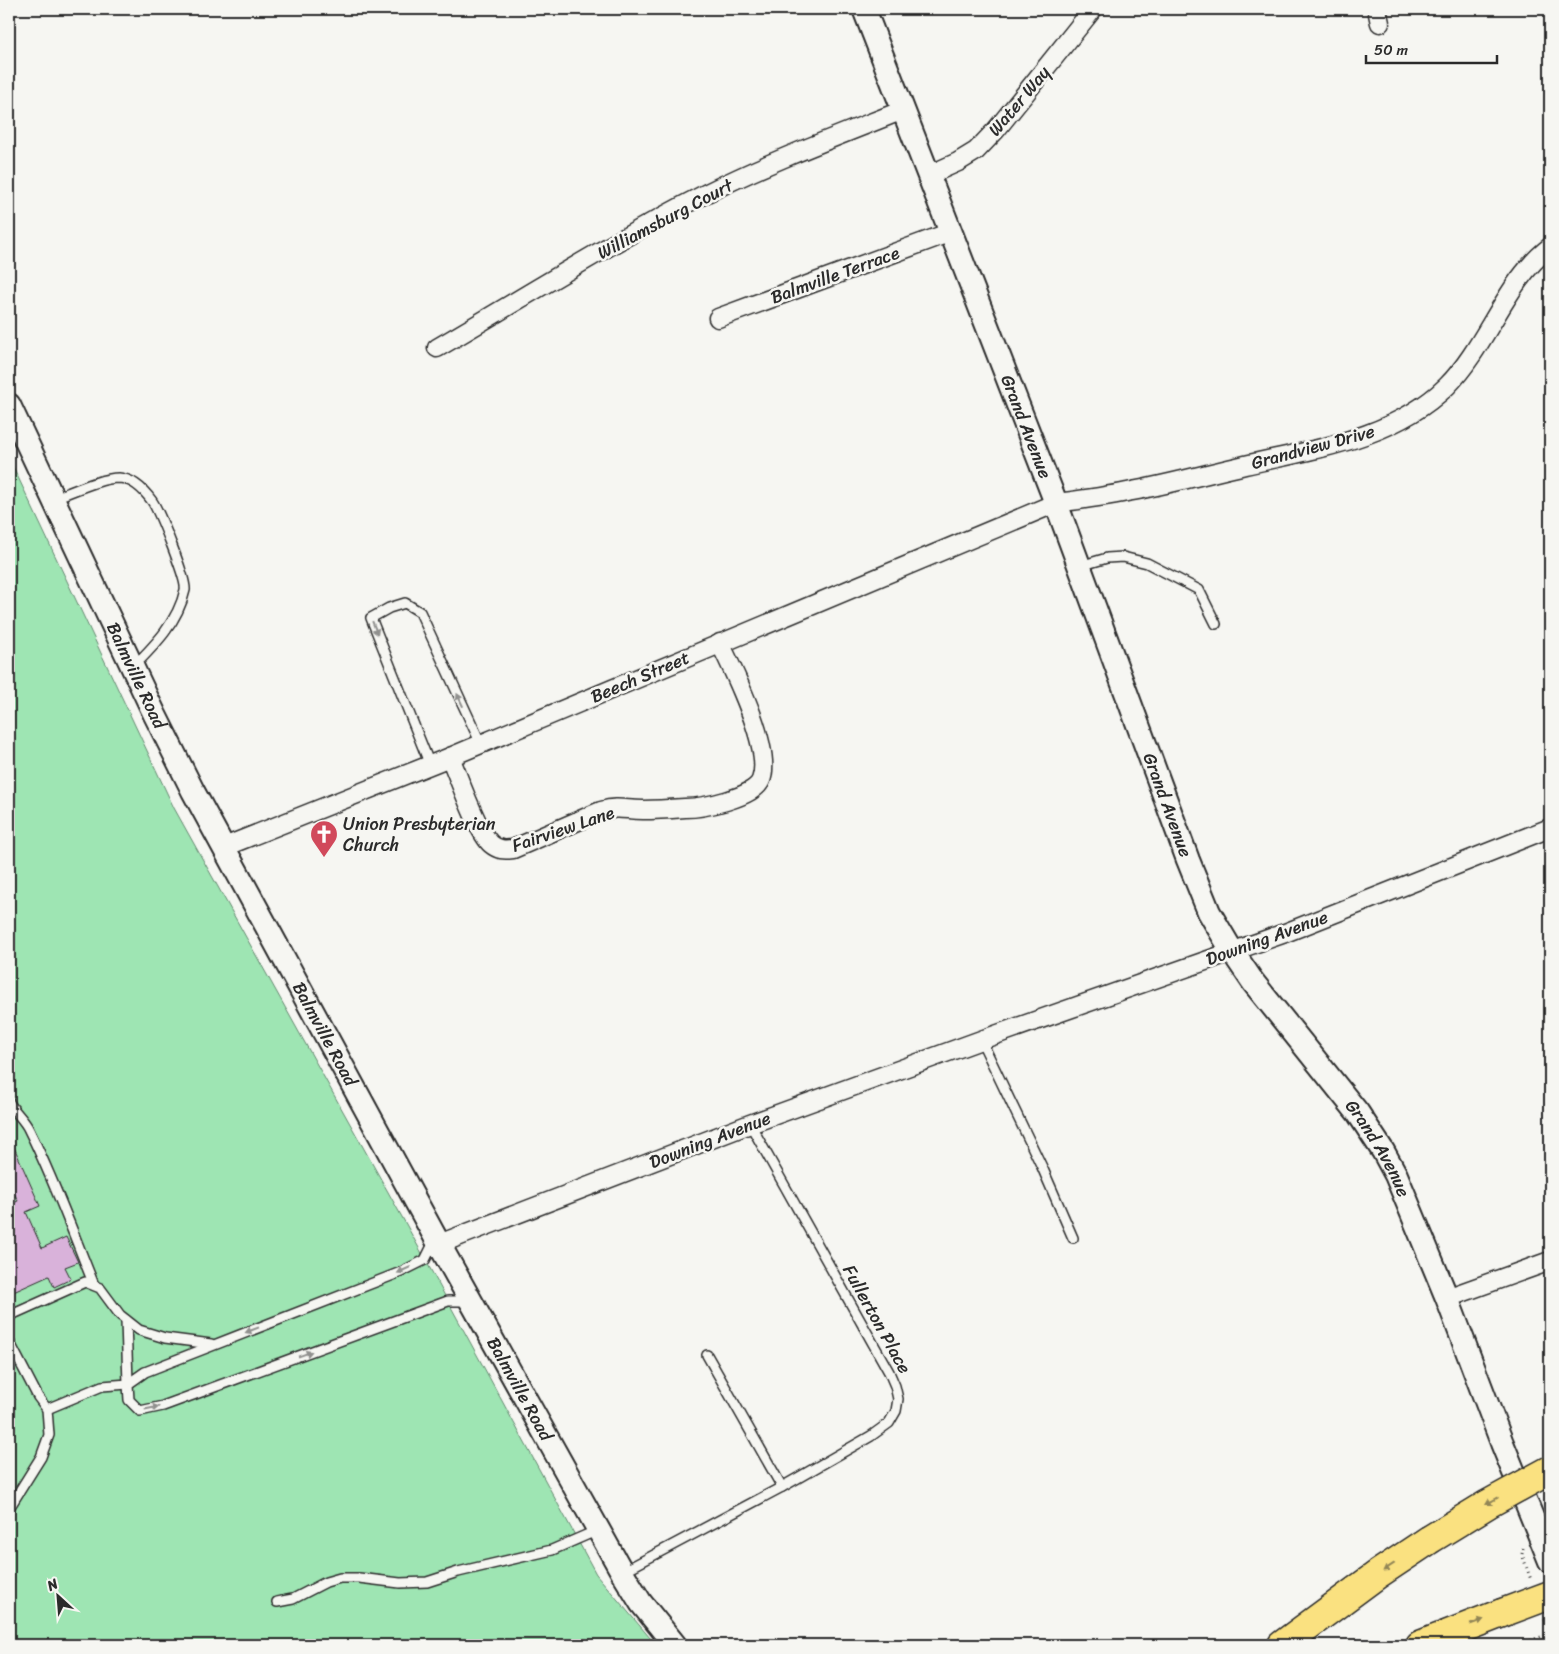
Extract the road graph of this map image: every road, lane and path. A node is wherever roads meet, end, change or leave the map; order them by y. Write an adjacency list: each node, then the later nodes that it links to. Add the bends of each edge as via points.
1 (864, 9): 3 (street, Grand Avenue)
2 (1093, 9): 4 (street, Water Way, via 976,151)
3 (903, 110): 4 (street, Grand Avenue); 8 (street, Williamsburg Court, via 709,192)
4 (929, 175): 5 (street, Grand Avenue)
5 (951, 232): 7 (street, Balmville Terrace); 11 (street, Grand Avenue)
6 (1550, 247): 11 (street, Grandview Drive, via 1525,270 1476,350 1448,385 1423,407 1392,425 1341,443 1128,492)
7 (718, 318)
8 (437, 348)
9 (9, 405): 10 (street, Balmville Road)
10 (54, 498): 15 (street, Balmville Road); 15 (lane, via 104,480 120,478 138,485 153,503 186,587 171,624)
11 (1056, 503): 12 (street, Grand Avenue); 14 (street, Beech Street)
12 (1079, 566): 13 (lane, via 1123,557 1147,563 1199,590); 21 (street, Grand Avenue, via 1188,860 1209,912)
13 (1216, 624)
14 (720, 643): 16 (street, Beech Street); 17 (street, Fairview Lane, via 760,740 764,763 761,781 730,800 702,808 615,808 601,811 513,849 500,850 490,844 482,832)
15 (133, 668): 20 (street, Balmville Road)
16 (481, 744): 17 (street, Beech Street); 18 (lane, one-way to 18, via 420,612 405,603 389,608 371,618)
17 (450, 757): 18 (street, Beech Street)
18 (430, 765): 20 (street, Beech Street)
19 (1550, 828): 21 (street, Downing Avenue)
20 (224, 847): 26 (street, Balmville Road)
21 (1232, 951): 22 (street, Downing Avenue); 29 (street, Grand Avenue, via 1358,1113 1383,1151)
22 (981, 1040): 24 (street, Downing Avenue); 25 (lane)
23 (9, 1102): 28 (lane, via 28,1127)
24 (750, 1124): 26 (street, Downing Avenue); 39 (lane, Fullerton Place, via 889,1372 898,1399 896,1411 883,1427)
25 (1073, 1238)
26 (438, 1241): 30 (street, Balmville Road); 34 (lane, one-way to 34, via 425,1260 401,1272)
27 (1550, 1261): 29 (street)
28 (94, 1285): 31 (lane, via 85,1282); 32 (lane)
29 (1447, 1298): 42 (street, Grand Avenue)
30 (471, 1301): 36 (lane, one-way to 30, via 129,1400 140,1411 162,1406 448,1302); 41 (street, Balmville Road)
31 (9, 1316)
32 (126, 1320): 34 (lane, via 139,1330 165,1338); 36 (lane)
33 (9, 1341): 37 (lane)
34 (214, 1345): 36 (lane, via 145,1372)
35 (707, 1355): 39 (lane)
36 (128, 1384): 37 (lane, via 102,1386)
37 (47, 1409): 40 (lane, via 49,1435 40,1457)
38 (1550, 1470): 48 (highway, one-way to 48, bridge, via 1429,1540 1370,1579)
39 (782, 1487): 43 (lane, Fullerton Place)
40 (9, 1508)
41 (598, 1530): 43 (street, Balmville Road); 45 (lane, via 552,1550 427,1582 340,1578 293,1599)
42 (1550, 1561)
43 (622, 1572): 47 (street, Balmville Road, via 641,1603)
44 (1550, 1595): 49 (highway, one-way to 44, bridge)
45 (277, 1602)
46 (1550, 1634): 50 (path, bridge)
47 (675, 1645)
48 (1282, 1645)
49 (1420, 1645)
50 (1515, 1645)

